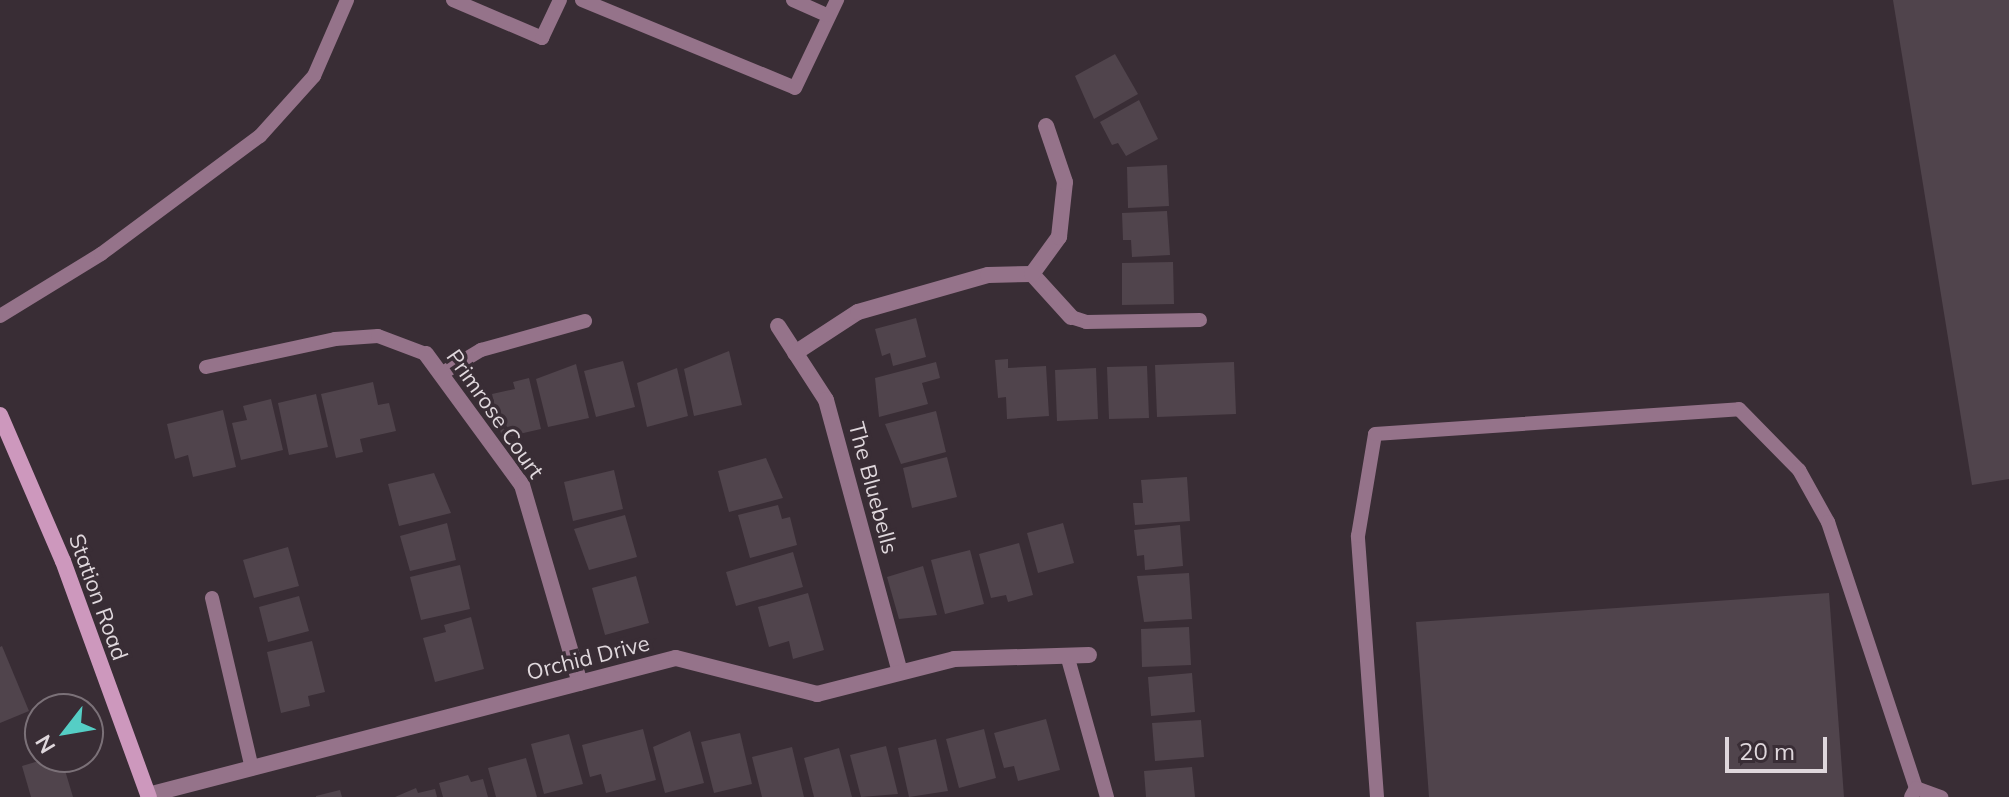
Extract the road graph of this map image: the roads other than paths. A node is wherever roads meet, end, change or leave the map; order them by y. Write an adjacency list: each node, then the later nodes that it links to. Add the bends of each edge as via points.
1 (347, 0): 10 (lane, via 314,76 260,136 101,254)
2 (453, 0): 3 (lane, via 542,38)
3 (560, 0)
4 (582, 0): 7 (lane, via 795,88)
5 (793, 0): 7 (lane)
6 (837, 0): 7 (lane)
7 (827, 15)
8 (1046, 126): 9 (street, via 1065,182 1059,237)
9 (1032, 274): 11 (street); 15 (street, via 988,275 858,312)
10 (0, 316)
11 (1071, 317): 12 (lane, via 1086,322)
12 (1200, 320)
13 (585, 321): 18 (lane, via 481,350)
14 (778, 326): 15 (street, The Bluebells)
15 (795, 353): 23 (street, The Bluebells, via 826,400)
16 (426, 354): 17 (lane, via 378,336 335,339); 18 (street, Primrose Court)
17 (206, 367)
18 (441, 374): 24 (street, Primrose Court, via 522,485)
19 (0, 415): 27 (main road, Station Road, via 63,561)
20 (212, 598): 25 (lane)
21 (1067, 655): 22 (street, Orchid Drive); 23 (street, Orchid Drive, via 954,659); 28 (lane)
22 (1089, 655)
23 (900, 672): 24 (street, Orchid Drive, via 817,694 676,658)
24 (580, 683): 25 (street, Orchid Drive)
25 (252, 768): 27 (street, Orchid Drive)
26 (1913, 792): 29 (lane, via 1828,522 1799,470 1739,409 1375,434 1358,536); 30 (lane)
27 (148, 796)
28 (1107, 797)
29 (1377, 797)
30 (1941, 797)

